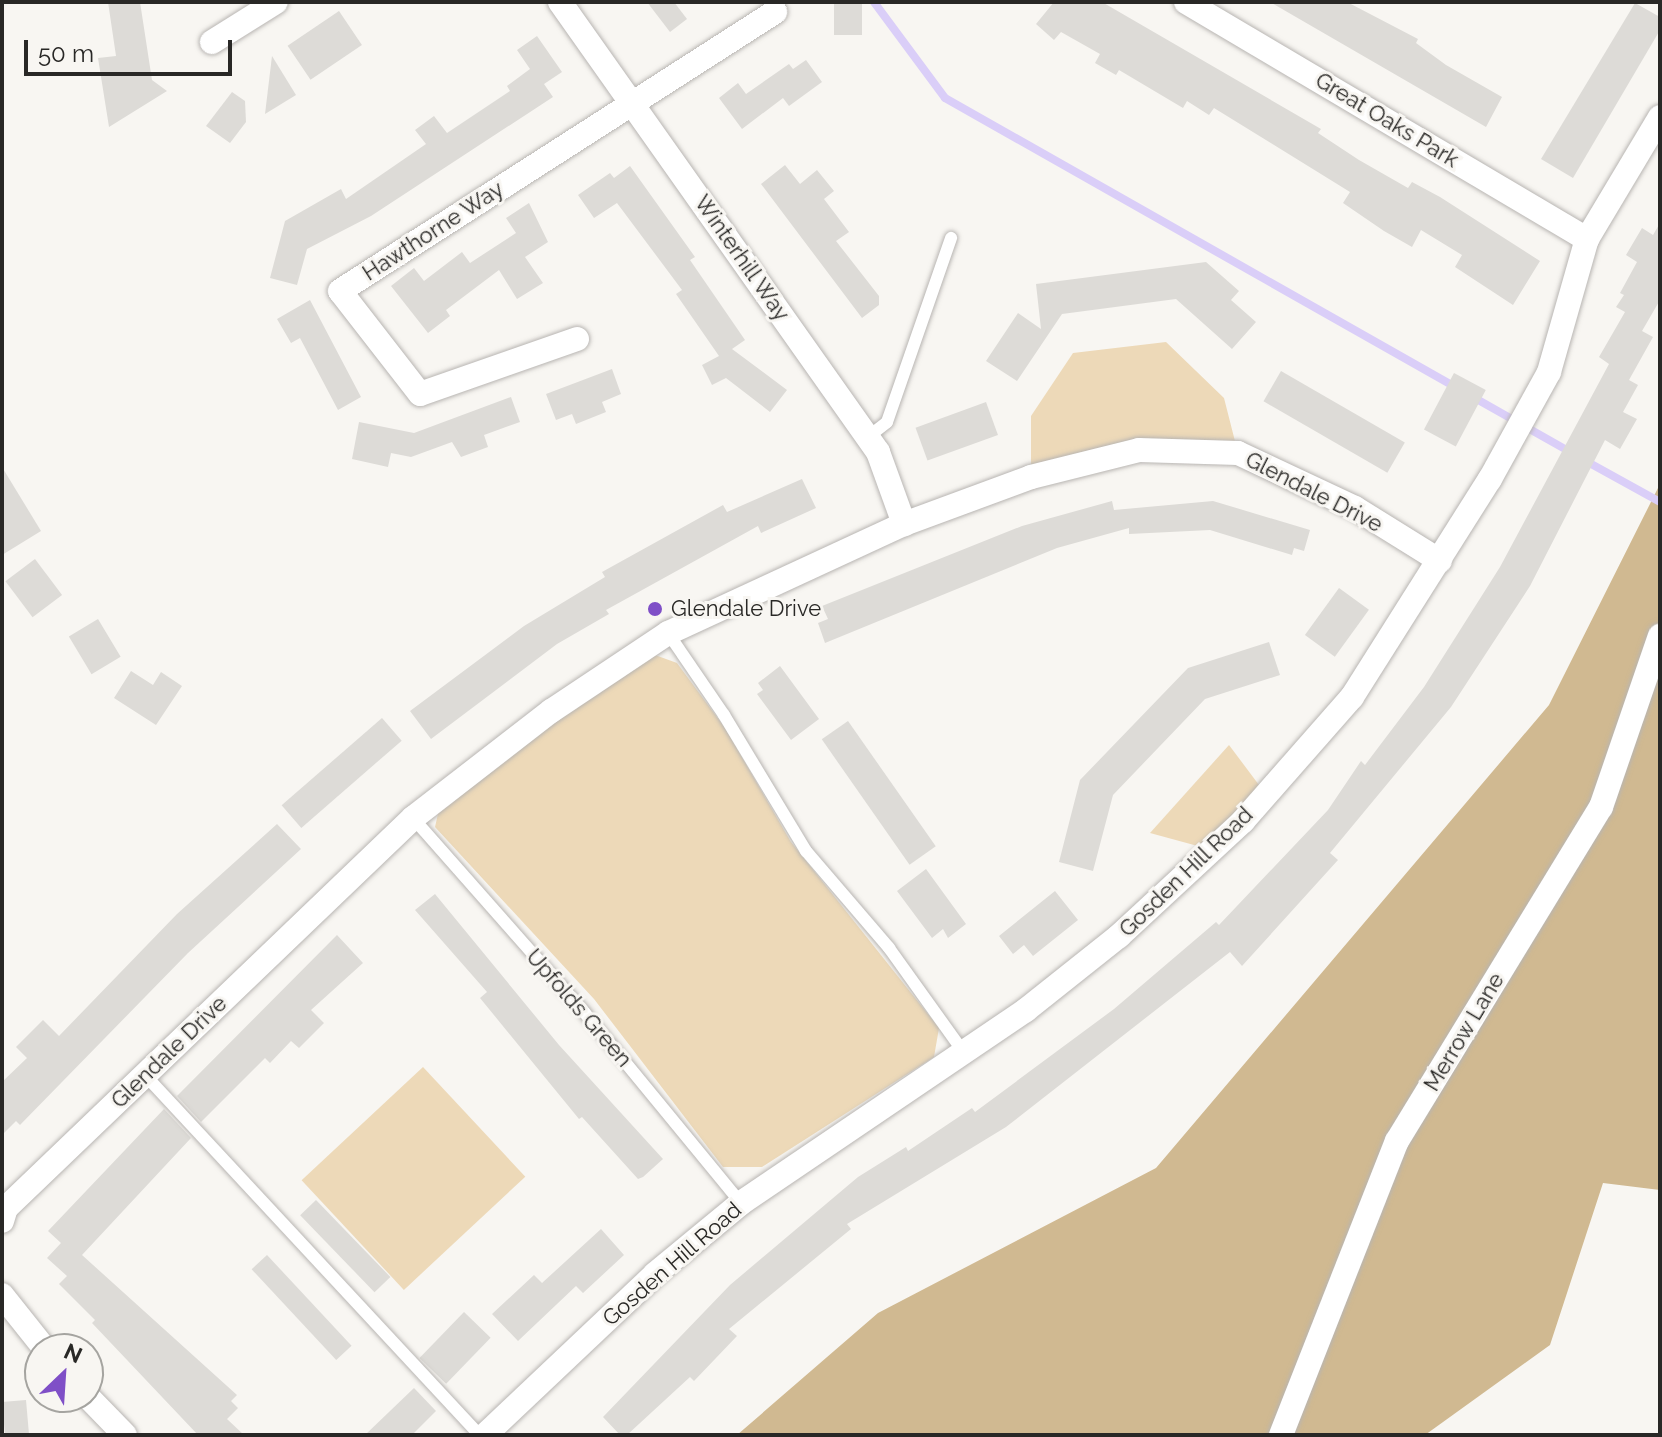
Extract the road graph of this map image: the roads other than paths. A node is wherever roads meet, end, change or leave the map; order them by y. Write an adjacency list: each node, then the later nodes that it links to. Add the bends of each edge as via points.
1 (276, 2): 5 (street)
2 (560, 2): 6 (street, Winterhill Way)
3 (1186, 2): 9 (street, Great Oaks Park)
4 (775, 12): 6 (street, Hawthorne Way)
5 (212, 42)
6 (631, 102): 10 (street, Hawthorne Way, via 340,291 420,394); 11 (street, Winterhill Way)
7 (1660, 117): 9 (street, Gosden Hill Road)
8 (951, 238): 11 (lane, via 887,422)
9 (1587, 239): 13 (street, Gosden Hill Road, via 1549,372)
10 (577, 339)
11 (868, 437): 12 (street, Winterhill Way)
12 (904, 524): 13 (street, Glendale Drive, via 1031,477 1139,450 1238,453 1355,508); 14 (street, Glendale Drive)
13 (1440, 561): 17 (street, Gosden Hill Road, via 1352,697 1243,821 1119,936 1026,1010)
14 (668, 633): 16 (street, Glendale Drive, via 551,711); 17 (lane, via 806,851 889,948)
15 (1660, 636): 27 (street, Merrow Lane, via 1601,807 1397,1141)
16 (413, 818): 18 (street, Glendale Drive); 19 (lane, Upfolds Green, via 584,1012)
17 (962, 1050): 19 (street, Gosden Hill Road)
18 (145, 1075): 20 (street, Glendale Drive, via 6,1208); 25 (lane)
19 (741, 1203): 26 (street, Gosden Hill Road, via 655,1274)
20 (2, 1221)
21 (2, 1295): 22 (street)
22 (32, 1333)
23 (100, 1413): 24 (street)
24 (113, 1431)
25 (479, 1435)
26 (485, 1435)
27 (1281, 1435)

